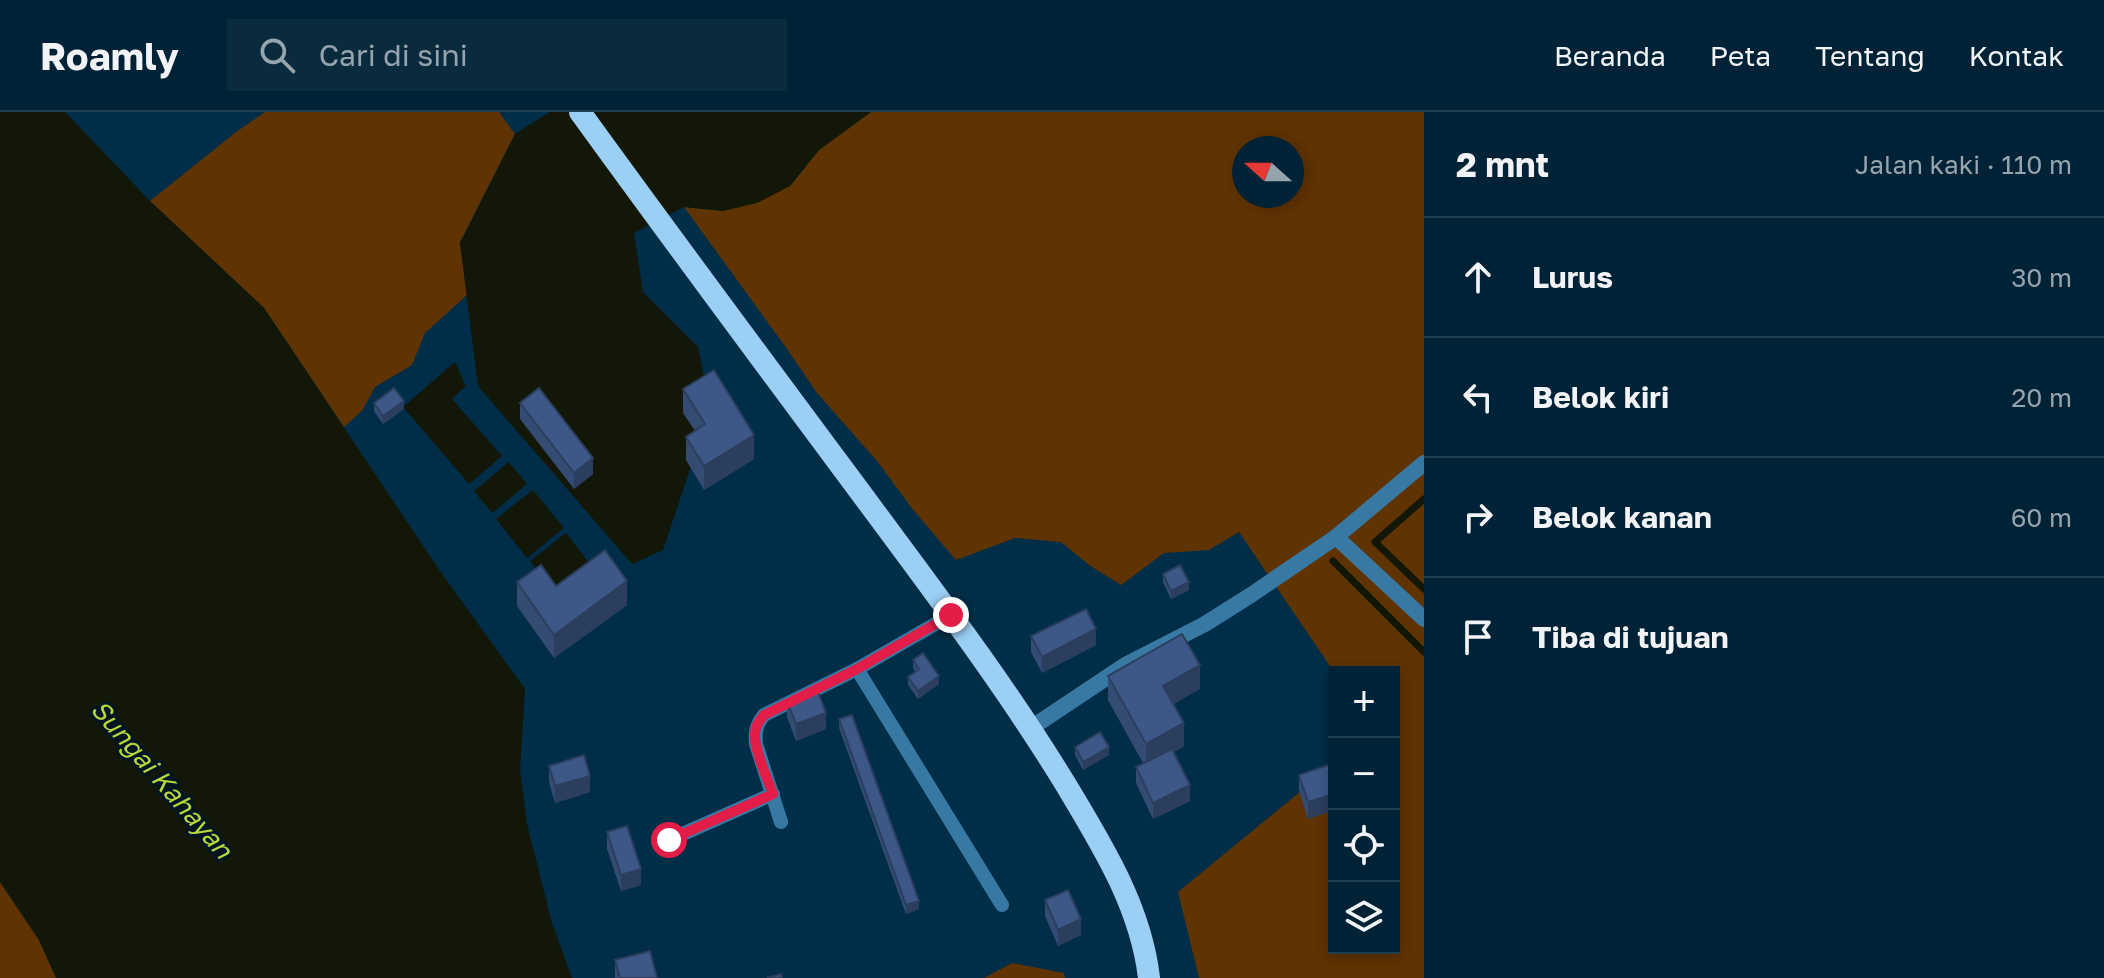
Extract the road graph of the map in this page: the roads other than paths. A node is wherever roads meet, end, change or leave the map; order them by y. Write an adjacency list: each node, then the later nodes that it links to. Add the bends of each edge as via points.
1 (580, 112): 4 (highway)
2 (1424, 463): 3 (street)
3 (1336, 537): 5 (street); 7 (street, via 1240,603 1127,664)
4 (951, 615): 6 (lane); 7 (highway)
5 (1424, 619)
6 (857, 669): 8 (lane, via 764,715 757,724 756,744); 11 (lane)
7 (1031, 728): 12 (highway, via 1118,876)
8 (773, 794): 9 (lane); 10 (lane)
9 (781, 822)
10 (669, 840)
11 (1002, 905)
12 (1149, 978)

